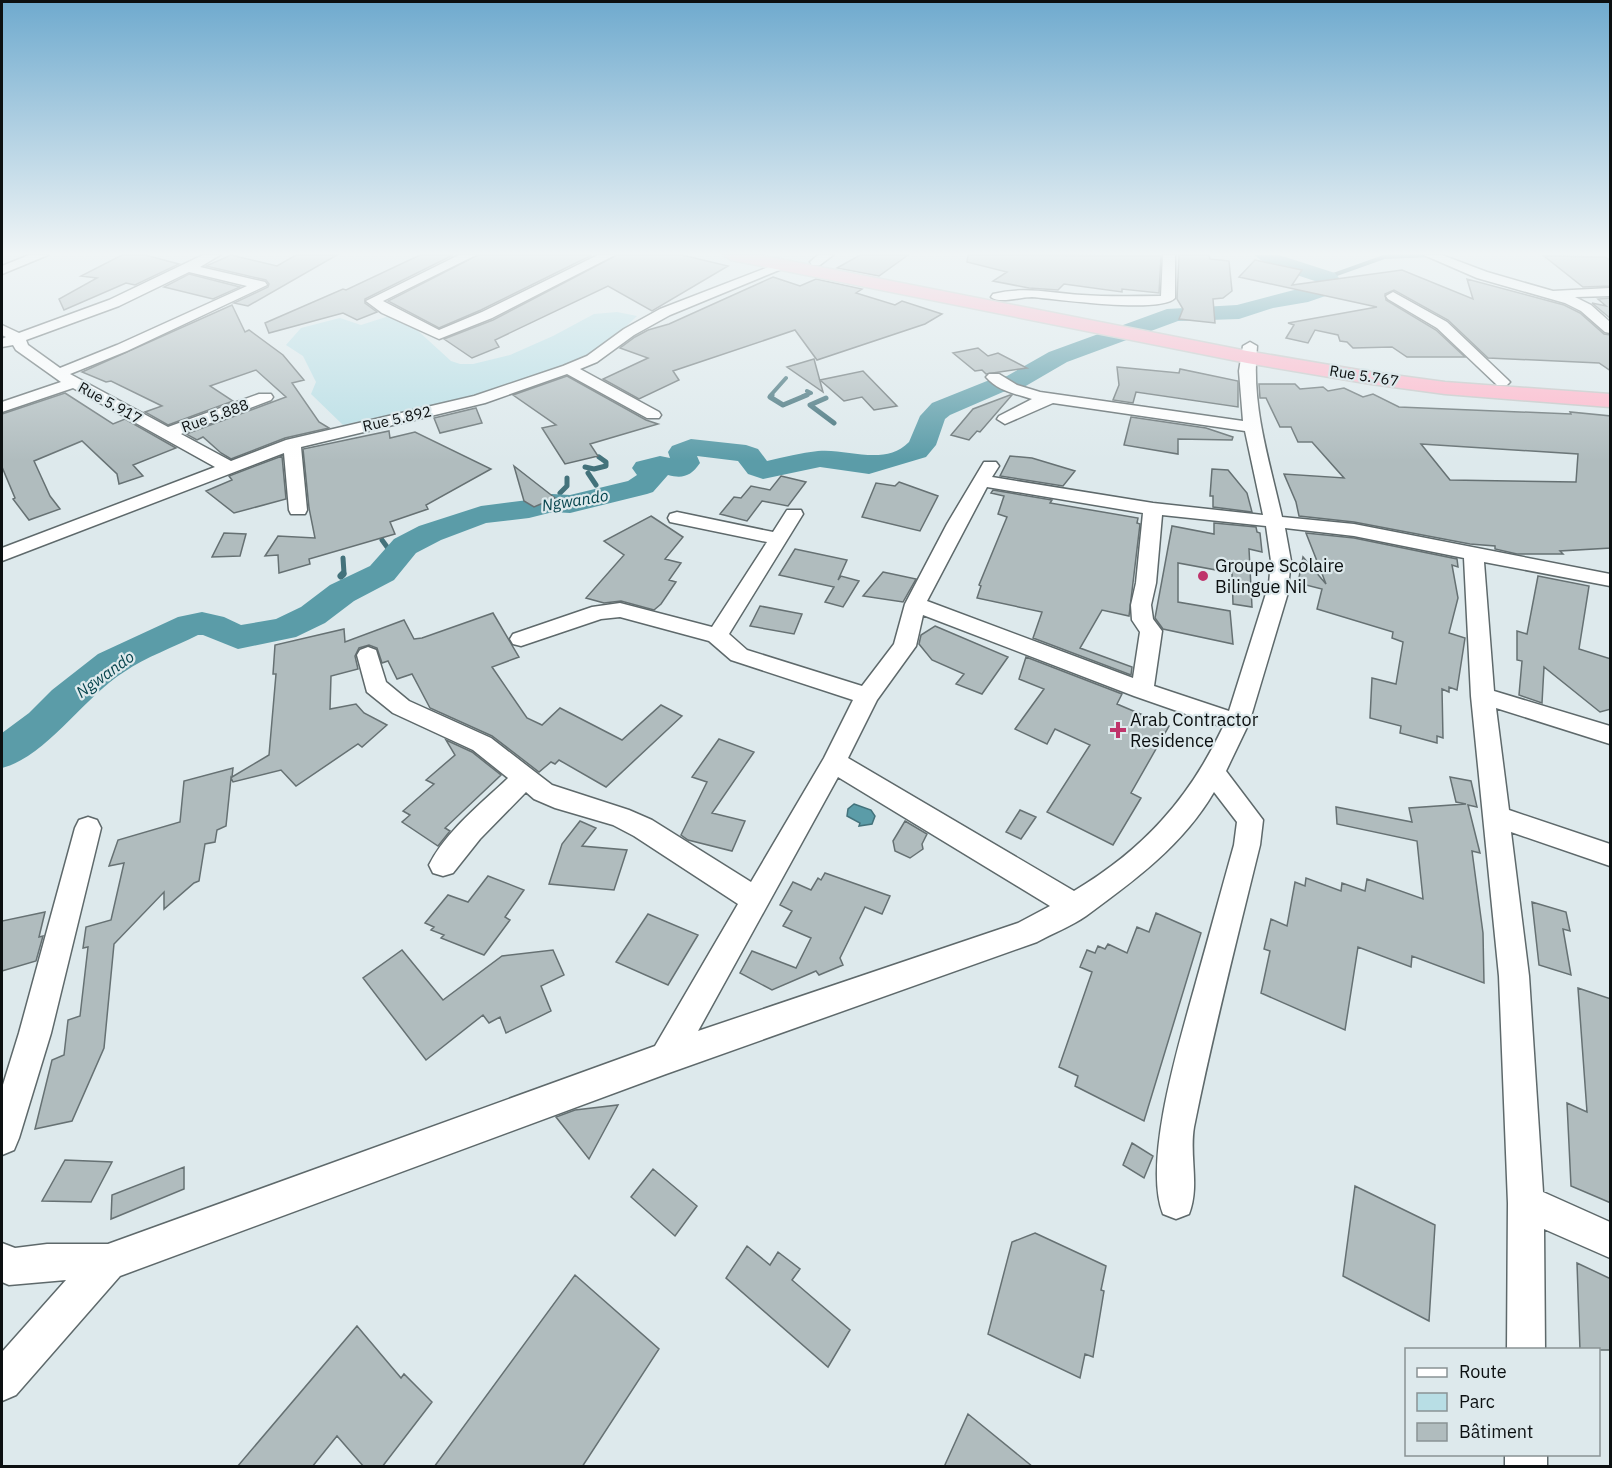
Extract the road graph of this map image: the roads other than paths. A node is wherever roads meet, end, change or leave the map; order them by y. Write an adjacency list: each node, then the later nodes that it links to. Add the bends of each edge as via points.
1 (59, 324): 9 (street)
2 (173, 324): 13 (street)
3 (415, 324): 4 (street, via 439,335)
4 (467, 324)
5 (644, 324): 12 (street, Rue 5.892, via 592,359)
6 (1103, 324): 11 (highway, Rue 5.767)
7 (1440, 324): 15 (street)
8 (2, 329): 9 (street, Rue 5.917)
9 (18, 339): 10 (street); 13 (street, Rue 5.917, via 21,347)
10 (2, 344)
11 (1249, 352): 15 (highway); 20 (highway, Rue 5.767, via 1445,388); 24 (street, via 1248,401)
12 (567, 369): 22 (street); 26 (street, Rue 5.892, via 479,400)
13 (58, 374): 16 (street, Rue 5.917)
14 (994, 377): 19 (street, via 1011,388)
15 (1502, 382): 17 (highway)
16 (74, 383): 21 (street); 25 (street, Rue 5.917)
17 (1611, 388)
18 (265, 397): 25 (street, Rue 5.888)
19 (1052, 398): 23 (street); 24 (street)
20 (1611, 401)
21 (2, 407)
22 (653, 415)
23 (1005, 419)
24 (1253, 427): 32 (street)
25 (166, 434): 27 (street, Rue 5.917)
26 (292, 444): 27 (street, Rue 5.892); 29 (street)
27 (228, 467): 35 (street, Rue 5.892)
28 (1153, 509): 32 (street); 37 (street, via 986,474); 41 (street, via 1141,605 1143,620 1151,631)
29 (298, 510)
30 (794, 514): 33 (street)
31 (677, 518): 33 (street)
32 (1274, 521): 34 (street, via 1354,530); 44 (street, via 1281,578)
33 (777, 538): 38 (street)
34 (1474, 553): 36 (street); 43 (street)
35 (2, 555)
36 (1611, 580)
37 (915, 604): 41 (street); 42 (street, via 905,646)
38 (717, 636): 39 (street, via 610,610); 42 (street, via 740,655)
39 (521, 639)
40 (368, 655): 48 (street, via 375,686 401,707 482,744)
41 (1142, 690): 44 (street)
42 (867, 696): 46 (street)
43 (1483, 696): 45 (street); 49 (street)
44 (1237, 723): 47 (street)
45 (1611, 735)
46 (834, 762): 53 (street); 54 (street)
47 (1213, 773): 54 (street, via 1158,845 1136,866); 57 (street, via 1250,820 1247,846 1193,1052 1176,1135)
48 (524, 778): 52 (street, via 471,831); 53 (street, via 543,792 643,828)
49 (1498, 817): 51 (street); 58 (street, via 1514,976)
50 (88, 828): 56 (street, via 35,1033)
51 (1611, 855)
52 (443, 866)
53 (756, 902): 55 (street)
54 (1076, 907): 55 (street, via 1027,933)
55 (666, 1058): 60 (street)
56 (2, 1138)
57 (1176, 1201)
58 (1526, 1203): 59 (street); 62 (street)
59 (1611, 1240)
60 (108, 1262): 61 (street); 63 (street)
61 (4, 1266)
62 (1526, 1348)
63 (2, 1381)

